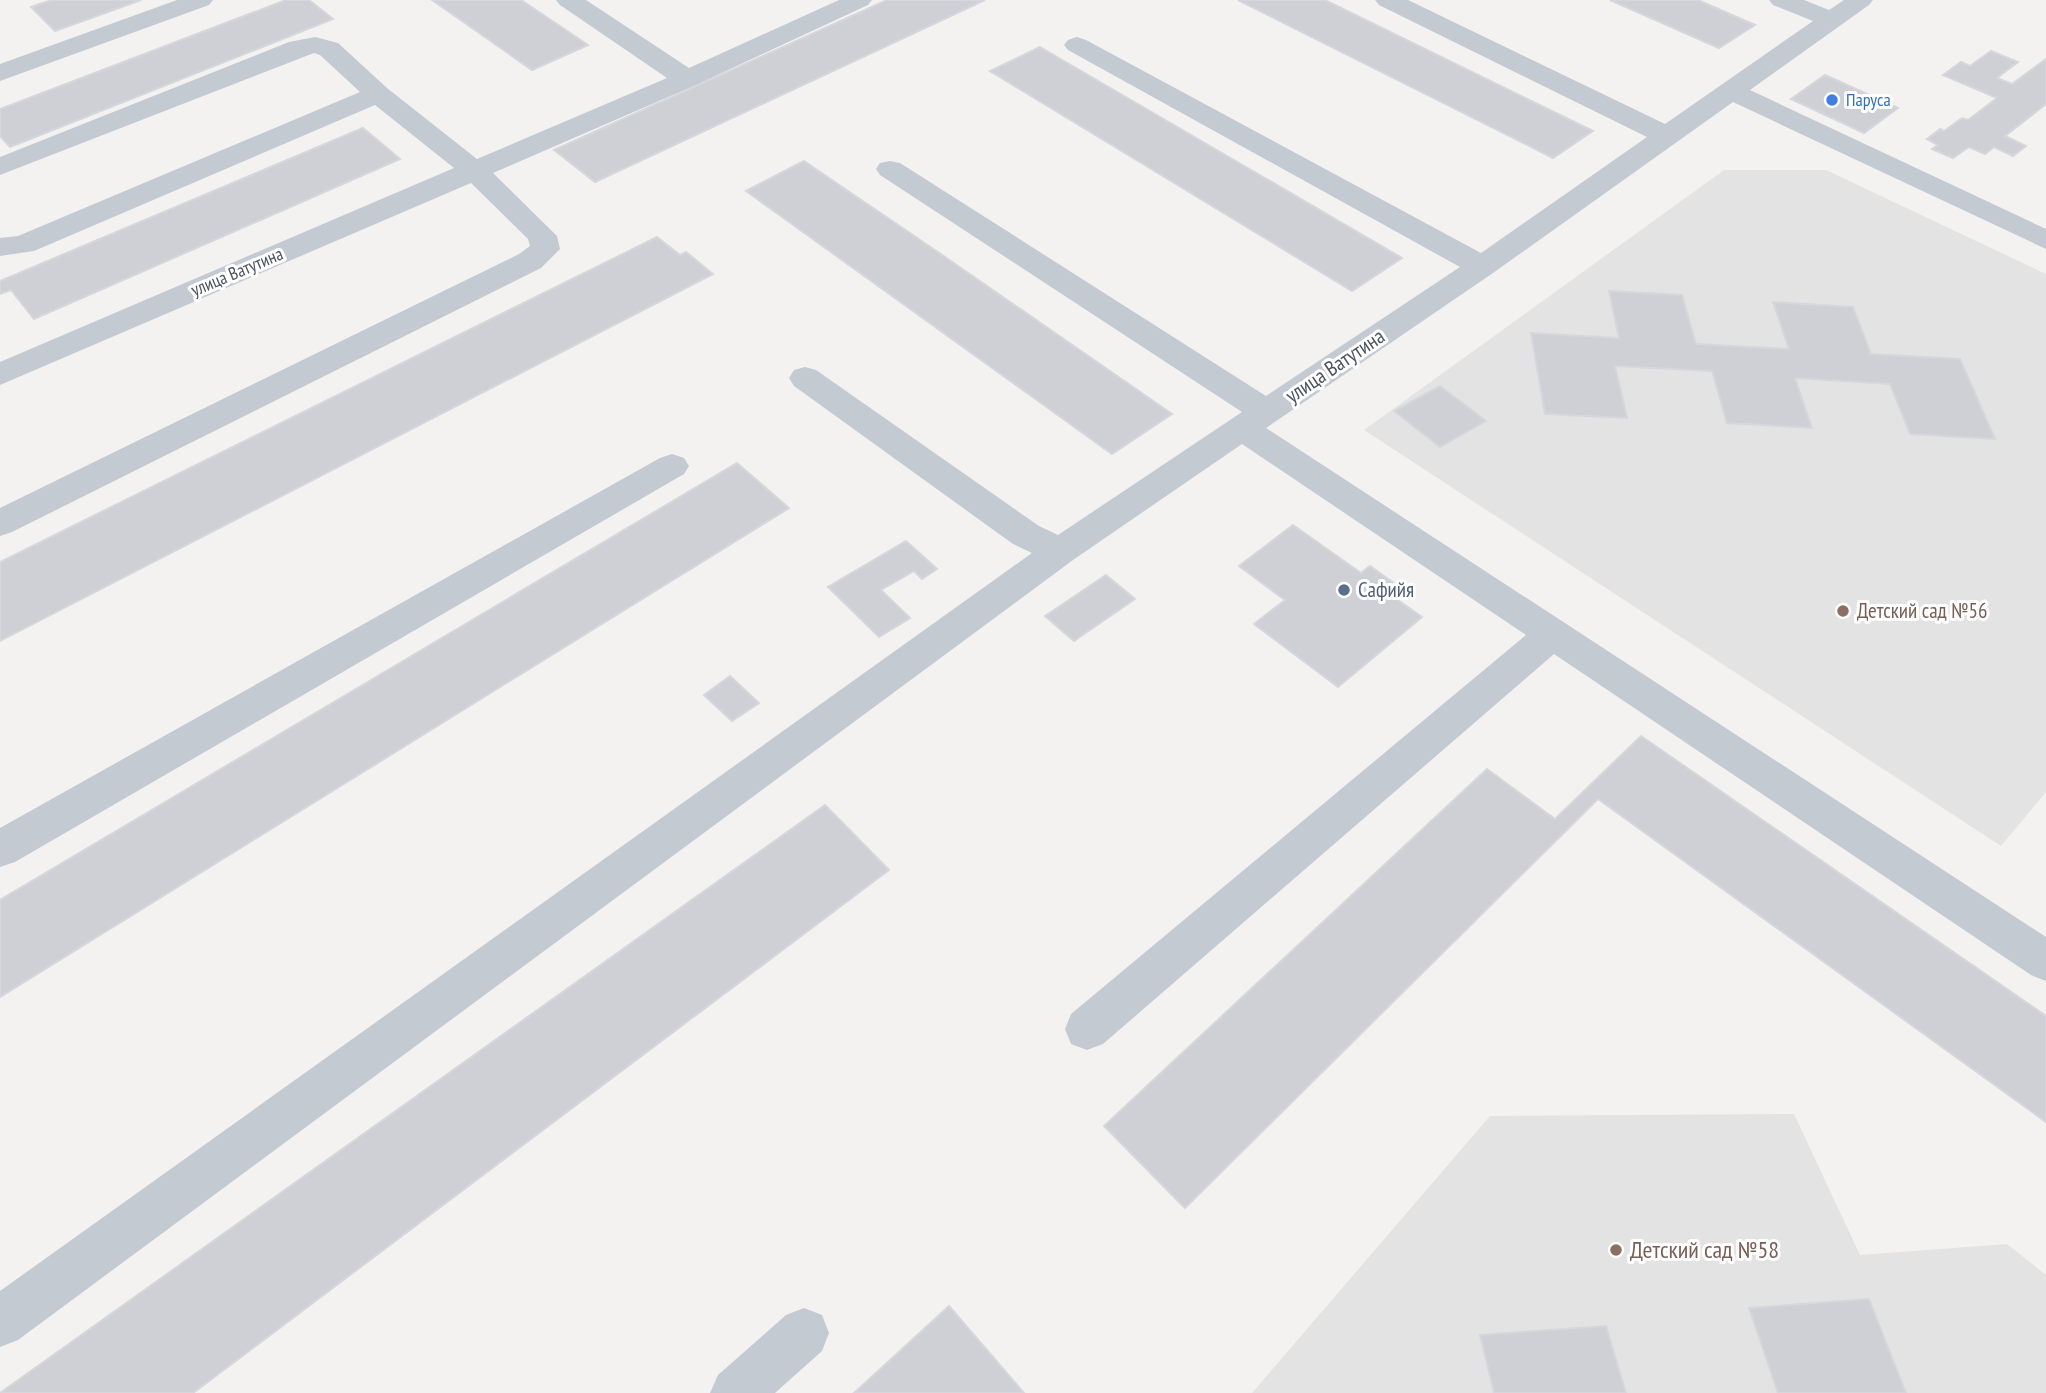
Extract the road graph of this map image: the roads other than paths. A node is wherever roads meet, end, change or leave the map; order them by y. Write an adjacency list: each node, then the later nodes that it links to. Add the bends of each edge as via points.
1 (200, 0): 9 (street)
2 (569, 0): 10 (street)
3 (1388, 0): 13 (street)
4 (1782, 0): 7 (street)
5 (1860, 0): 7 (street, улица Ватутина)
6 (854, 1): 10 (street, улица Ватутина)
7 (1832, 20): 11 (street, улица Ватутина)
8 (1077, 45): 19 (street)
9 (8, 63)
10 (687, 79): 16 (street, улица Ватутина)
11 (1732, 90): 13 (street, улица Ватутина); 17 (street)
12 (378, 94): 14 (street, via 329,49 315,45 298,48); 16 (street); 18 (street, via 23,245)
13 (1668, 136): 19 (street, улица Ватутина)
14 (0, 167)
15 (890, 169): 22 (street)
16 (474, 170): 20 (street, улица Ватутина); 24 (street, via 542,236 545,249 530,261)
17 (2046, 240)
18 (0, 247)
19 (1482, 266): 22 (street, улица Ватутина)
20 (0, 374)
21 (805, 378): 25 (street, via 1026,535)
22 (1254, 420): 25 (street, улица Ватутина); 26 (street)
23 (672, 466): 27 (street)
24 (0, 523)
25 (1060, 551): 30 (street, улица Ватутина)
26 (1554, 633): 28 (street); 29 (street)
27 (0, 849)
28 (2046, 961)
29 (1087, 1029)
30 (0, 1322)
31 (804, 1333): 32 (street)
32 (736, 1393)

